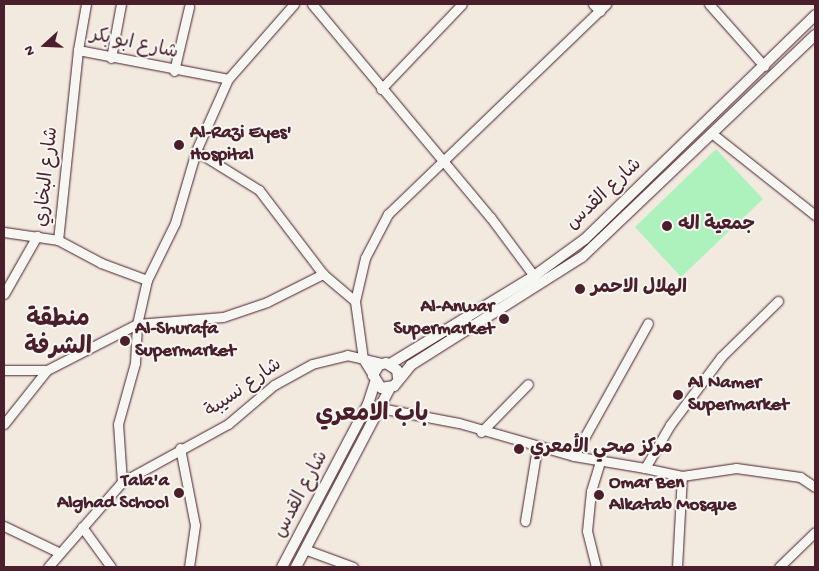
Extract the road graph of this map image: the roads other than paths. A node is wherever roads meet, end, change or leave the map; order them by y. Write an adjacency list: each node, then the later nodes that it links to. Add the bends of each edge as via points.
1 (86, 4): 12 (street, شارع ابو بكر)
2 (121, 4): 13 (street)
3 (294, 4): 16 (street)
4 (312, 4): 17 (street)
5 (462, 4): 17 (street)
6 (593, 4): 9 (street)
7 (709, 4): 14 (street)
8 (189, 7): 15 (street)
9 (603, 7): 20 (street)
10 (815, 15): 14 (main road, شارع القدس)
11 (815, 35): 18 (main road, شارع القدس)
12 (78, 50): 13 (street, شارع ابو بكر); 24 (street, شارع البخاري)
13 (111, 58): 15 (street, شارع ابو بكر)
14 (764, 66): 26 (main road, شارع القدس, via 611,216)
15 (174, 71): 16 (street, شارع ابو بكر)
16 (228, 79): 19 (street)
17 (381, 89): 20 (street)
18 (714, 135): 21 (street); 37 (main road, شارع القدس, via 582,257 411,365)
19 (196, 151): 25 (street, via 259,190); 27 (street, via 175,223)
20 (445, 163): 26 (street); 29 (street, via 388,214 365,258)
21 (815, 215)
22 (4, 232): 23 (street)
23 (37, 236): 24 (street); 28 (street)
24 (58, 240): 27 (street, شارع البخاري, via 101,263)
25 (323, 274): 29 (street); 32 (street, via 267,302 223,317)
26 (534, 276): 34 (main road, شارع القدس)
27 (147, 280): 32 (street)
28 (4, 294)
29 (356, 301): 33 (street)
30 (778, 301): 48 (street, via 721,357 670,425)
31 (648, 323): 46 (street)
32 (137, 324): 36 (street); 50 (street, via 135,363 118,424)
33 (363, 359): 34 (street, شارع نسيبة); 38 (street); 44 (street, شارع نسيبة, via 347,355 312,364 274,385 228,424)
34 (386, 364): 37 (main road, via 397,370); 38 (main road, شارع القدس)
35 (4, 370): 36 (street)
36 (48, 370): 42 (street)
37 (398, 378): 40 (main road, شارع القدس)
38 (374, 379): 40 (main road); 61 (main road, شارع القدس, via 368,404)
39 (528, 384): 43 (street)
40 (390, 388): 41 (main road, شارع القدس)
41 (380, 408): 43 (street, via 459,424); 56 (main road, شارع القدس)
42 (4, 424)
43 (481, 432): 45 (street)
44 (180, 448): 50 (street, شارع نسيبة); 60 (street, via 195,525)
45 (537, 448): 46 (street); 52 (street)
46 (574, 456): 47 (street)
47 (601, 460): 48 (street); 64 (street, via 591,491 588,532)
48 (645, 468): 49 (street)
49 (682, 476): 51 (street, via 736,468 800,477); 65 (street)
50 (122, 482): 54 (street, شارع نسيبة)
51 (815, 487)
52 (525, 521)
53 (4, 526): 57 (street)
54 (82, 526): 57 (street, شارع نسيبة); 59 (street)
55 (815, 532): 66 (street)
56 (307, 550): 62 (main road, شارع القدس); 63 (street)
57 (60, 553): 58 (street, شارع نسيبة)
58 (48, 567)
59 (111, 567)
60 (189, 567)
61 (282, 567)
62 (296, 567)
63 (353, 567)
64 (596, 567)
65 (677, 567)
66 (780, 567)

